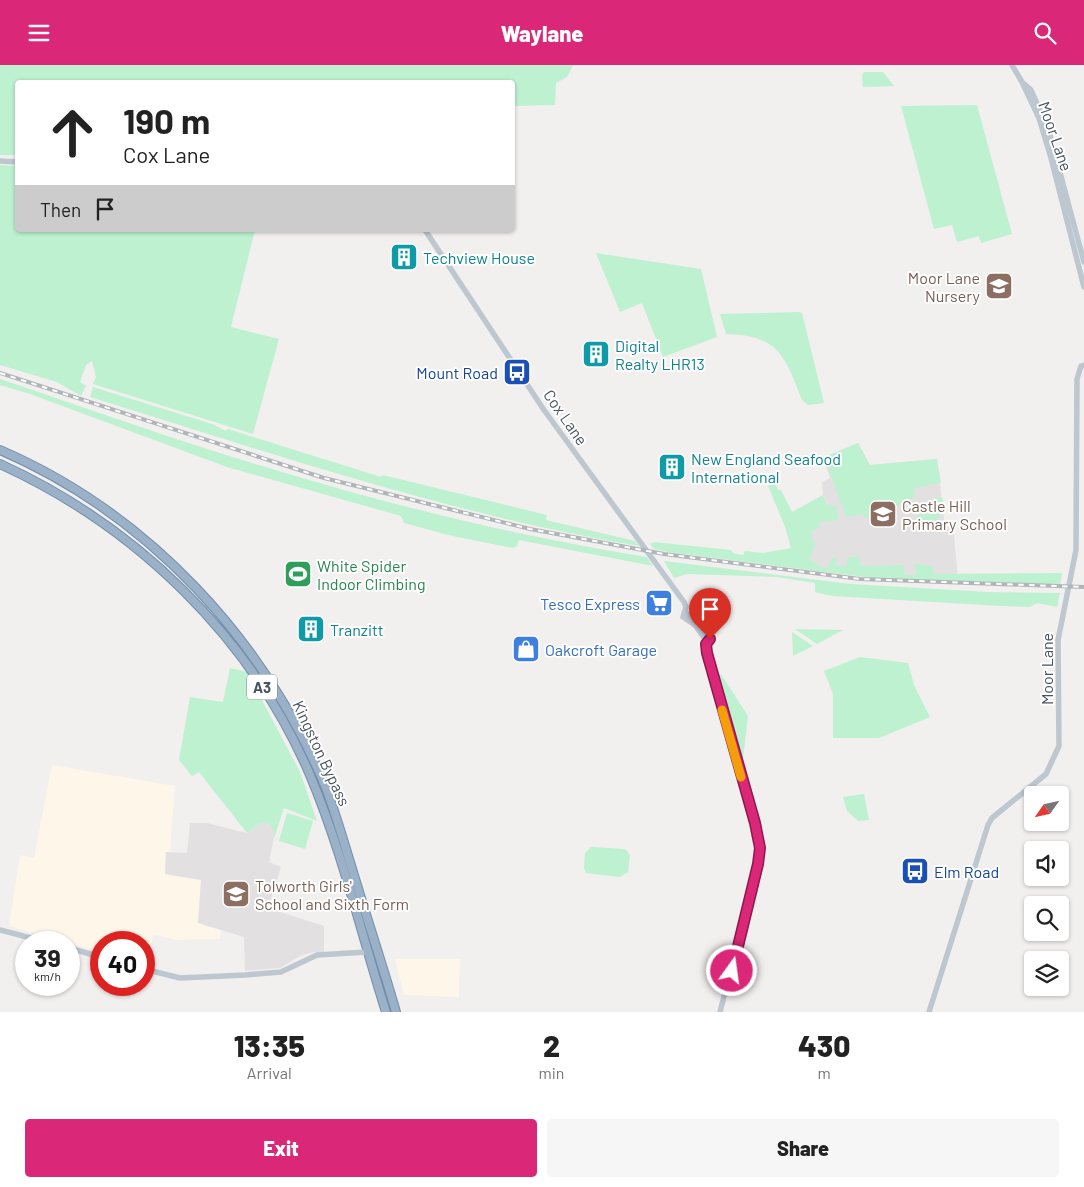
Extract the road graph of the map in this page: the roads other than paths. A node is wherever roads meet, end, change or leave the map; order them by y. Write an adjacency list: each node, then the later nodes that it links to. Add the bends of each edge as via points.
1 (1012, 65): 2 (street, Moor Lane)
2 (1022, 82): 6 (street, Moor Lane, via 1031,90 1048,128); 7 (street, Moor Lane, via 1039,117)
3 (0, 161): 4 (street)
4 (15, 162)
5 (426, 232): 17 (street, Cox Lane, via 544,410 684,602 684,614 699,623 708,640 707,653 760,848)
6 (1084, 262)
7 (1084, 287)
8 (1084, 365): 18 (street, Moor Lane, via 1080,366 1077,379 1076,550 1058,640 1059,746 1046,775 992,818 988,825)
9 (0, 450): 16 (highway, Kingston Bypass / A3, via 55,479 129,527 192,583 255,659 300,731 326,788)
10 (0, 464): 13 (highway, Kingston Bypass / A3, via 52,490 126,539 183,590 243,659 272,701 310,775)
11 (0, 930): 12 (street)
12 (15, 934)
13 (367, 952): 14 (street, via 317,955 281,972 258,975 180,978); 15 (highway, Kingston Bypass / A3)
14 (155, 972)
15 (386, 1012)
16 (397, 1012)
17 (720, 1012)
18 (929, 1012)

